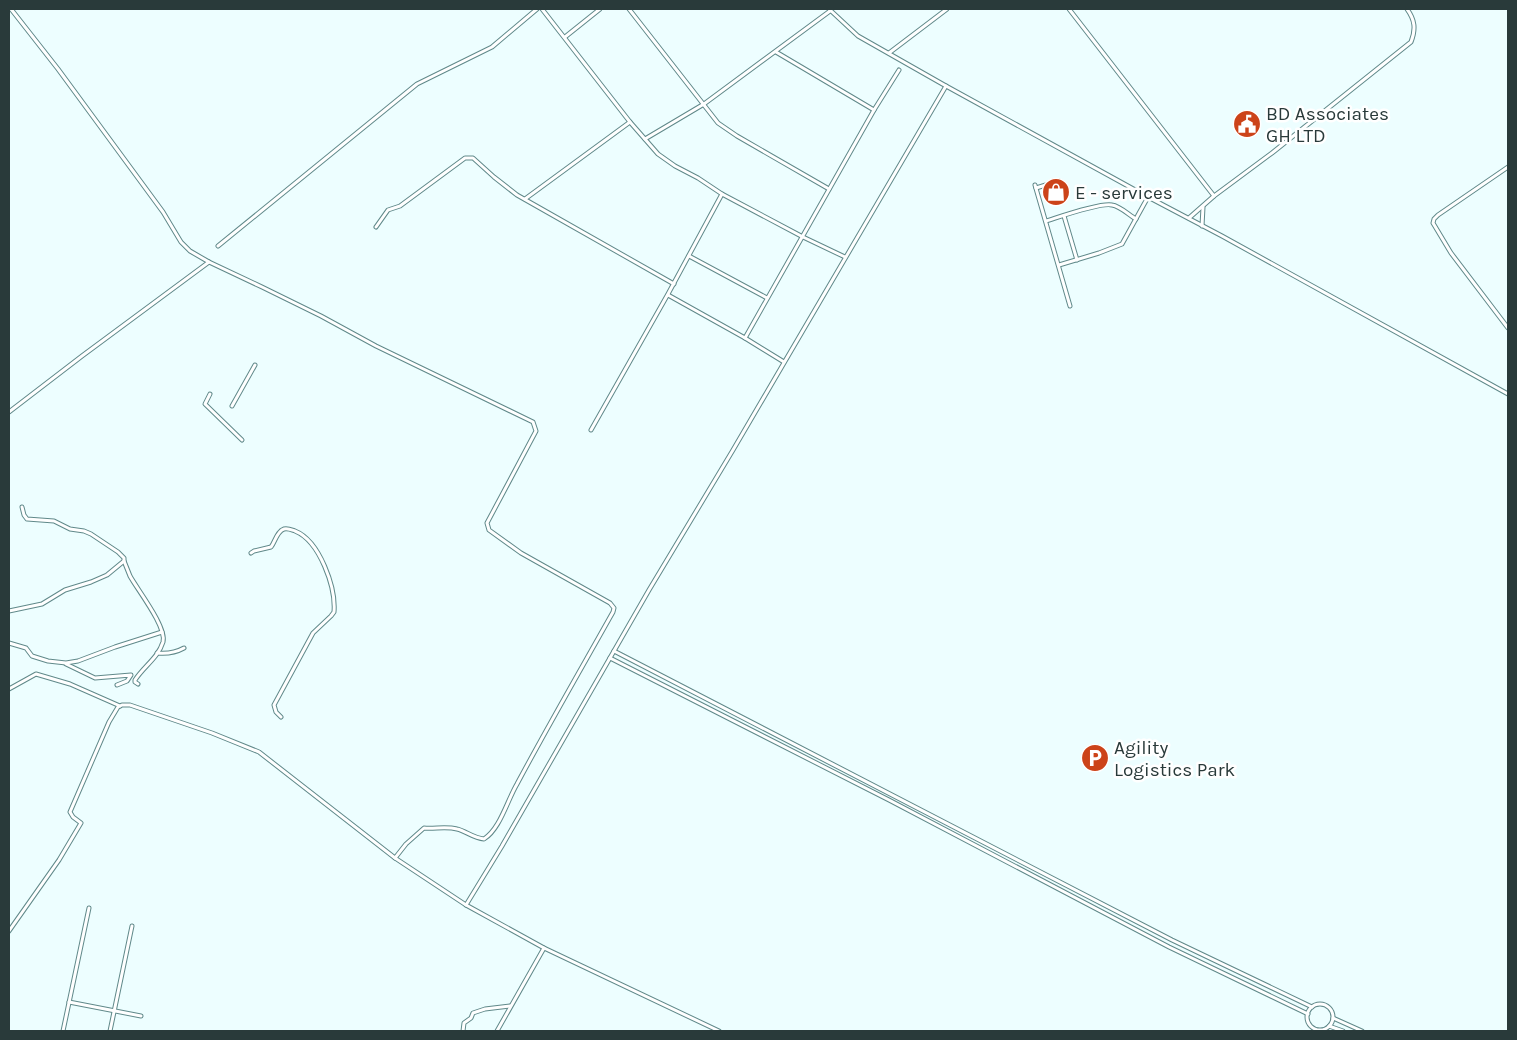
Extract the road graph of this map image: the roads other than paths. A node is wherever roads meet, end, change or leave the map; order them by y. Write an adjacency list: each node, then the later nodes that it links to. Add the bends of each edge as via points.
1 (11, 9): 38 (street, via 163,212 184,246)
2 (537, 9): 34 (street, via 492,47 417,84)
3 (542, 9): 10 (street)
4 (600, 9): 10 (street)
5 (629, 9): 15 (street)
6 (947, 9): 12 (street)
7 (1068, 9): 23 (street)
8 (1407, 9): 23 (street, via 1415,26 1411,42 1272,154)
9 (830, 10): 11 (street); 12 (street, via 858,36)
10 (565, 37): 17 (street)
11 (776, 52): 15 (street); 16 (street)
12 (889, 53): 14 (street)
13 (898, 70): 16 (street)
14 (946, 86): 24 (street); 36 (street)
15 (704, 104): 18 (street); 21 (street, via 718,123 737,136)
16 (874, 110): 21 (street)
17 (630, 122): 18 (street); 25 (street)
18 (645, 139): 22 (street, via 658,154)
19 (1508, 167): 44 (street, via 1438,215 1433,223 1451,253)
20 (1059, 181): 30 (street, via 1036,186)
21 (829, 189): 33 (street)
22 (722, 194): 33 (street); 35 (street)
23 (1214, 196): 26 (street)
24 (1148, 197): 28 (street); 29 (street)
25 (525, 200): 32 (street, via 473,158 465,158 400,206 388,210); 40 (street)
26 (1203, 207): 28 (street); 31 (street)
27 (1064, 216): 29 (street, via 1109,204); 30 (street); 37 (street)
28 (1189, 218): 31 (street)
29 (1136, 219): 37 (street, via 1122,244)
30 (1046, 221): 39 (street)
31 (1202, 226): 49 (street)
32 (376, 227)
33 (802, 237): 36 (street); 42 (street)
34 (218, 246)
35 (689, 256): 40 (street); 42 (street)
36 (845, 257): 46 (street)
37 (1078, 260): 39 (street)
38 (209, 262): 51 (street); 70 (street, via 533,422 536,431 487,526 521,553 614,608 489,836 477,838 446,827 424,828)
39 (1059, 265): 43 (street)
40 (674, 284): 41 (street)
41 (668, 294): 45 (street); 52 (street)
42 (767, 298): 45 (street)
43 (1070, 306)
44 (1508, 328)
45 (745, 338): 46 (street)
46 (784, 362): 61 (street)
47 (255, 364): 50 (street)
48 (210, 394): 53 (street, via 205,404)
49 (1508, 394)
50 (232, 406)
51 (9, 412)
52 (592, 430)
53 (242, 440)
54 (22, 507): 56 (street, via 27,519 54,520 70,529 91,534 118,552)
55 (250, 553): 69 (street, via 271,547 283,529 293,530 312,544 330,580 334,612 313,633 274,705)
56 (124, 561): 57 (street, via 107,575 65,590 42,604); 58 (street)
57 (9, 611)
58 (162, 632): 62 (street, via 163,641); 64 (street)
59 (9, 643): 64 (street, via 26,648 32,656)
60 (184, 648): 62 (street, via 166,654)
61 (614, 651): 63 (street); 78 (street, via 1172,940)
62 (157, 653): 65 (street, via 135,680)
63 (610, 658): 71 (street); 80 (street, via 1169,946)
64 (66, 663): 66 (street, via 95,678 131,675 127,681)
65 (138, 684)
66 (117, 685)
67 (9, 689): 68 (street, via 36,674 70,684)
68 (120, 706): 70 (street, via 160,715 259,752); 74 (street, via 109,722 70,812 81,823)
69 (282, 717)
70 (395, 858): 71 (street)
71 (466, 906): 75 (street)
72 (89, 908): 76 (street)
73 (132, 926): 79 (street)
74 (9, 930)
75 (544, 948): 77 (street); 88 (street)
76 (69, 1002): 79 (street); 84 (street)
77 (510, 1006): 86 (street, via 473,1013 464,1023); 87 (street)
78 (1312, 1007): 80 (street); 82 (street, via 1328,1006)
79 (114, 1010): 81 (street); 85 (street)
80 (1308, 1014): 83 (street, via 1313,1027)
81 (141, 1016)
82 (1333, 1018): 83 (street); 90 (street)
83 (1329, 1026): 89 (street)
84 (63, 1031)
85 (110, 1031)
86 (463, 1031)
87 (497, 1031)
88 (719, 1031)
89 (1342, 1031)
90 (1362, 1031)

